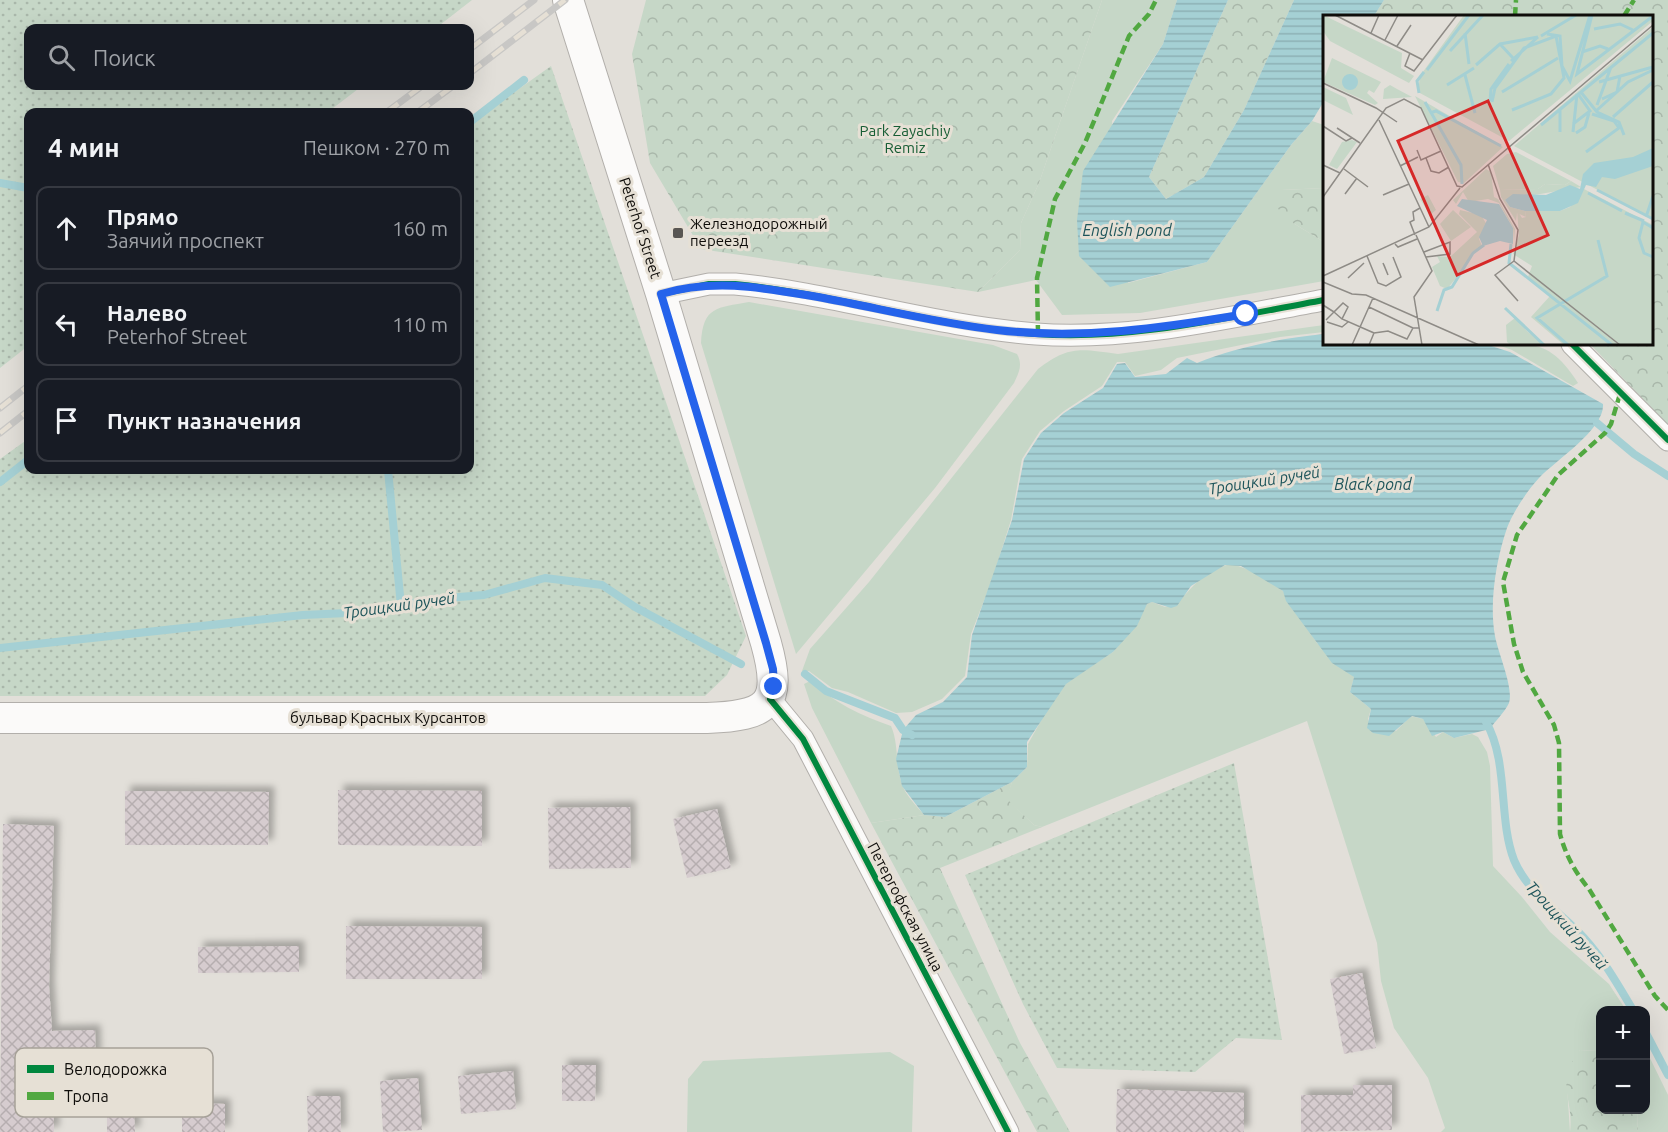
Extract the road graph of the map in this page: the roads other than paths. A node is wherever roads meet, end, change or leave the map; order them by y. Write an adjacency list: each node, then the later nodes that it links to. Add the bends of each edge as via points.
1 (568, 0): 2 (main road, Peterhof Street)
2 (661, 294): 3 (street, via 709,284 735,284 996,330 1077,335 1139,331); 6 (main road, Peterhof Street, via 771,660 774,687)
3 (1323, 300)
4 (1573, 345): 5 (street)
5 (1668, 440)
6 (770, 699): 7 (main road, бульвар Красных Курсантов, via 754,712 707,718); 8 (street, Петергофская улица, via 803,739)
7 (0, 718)
8 (1008, 1132)

